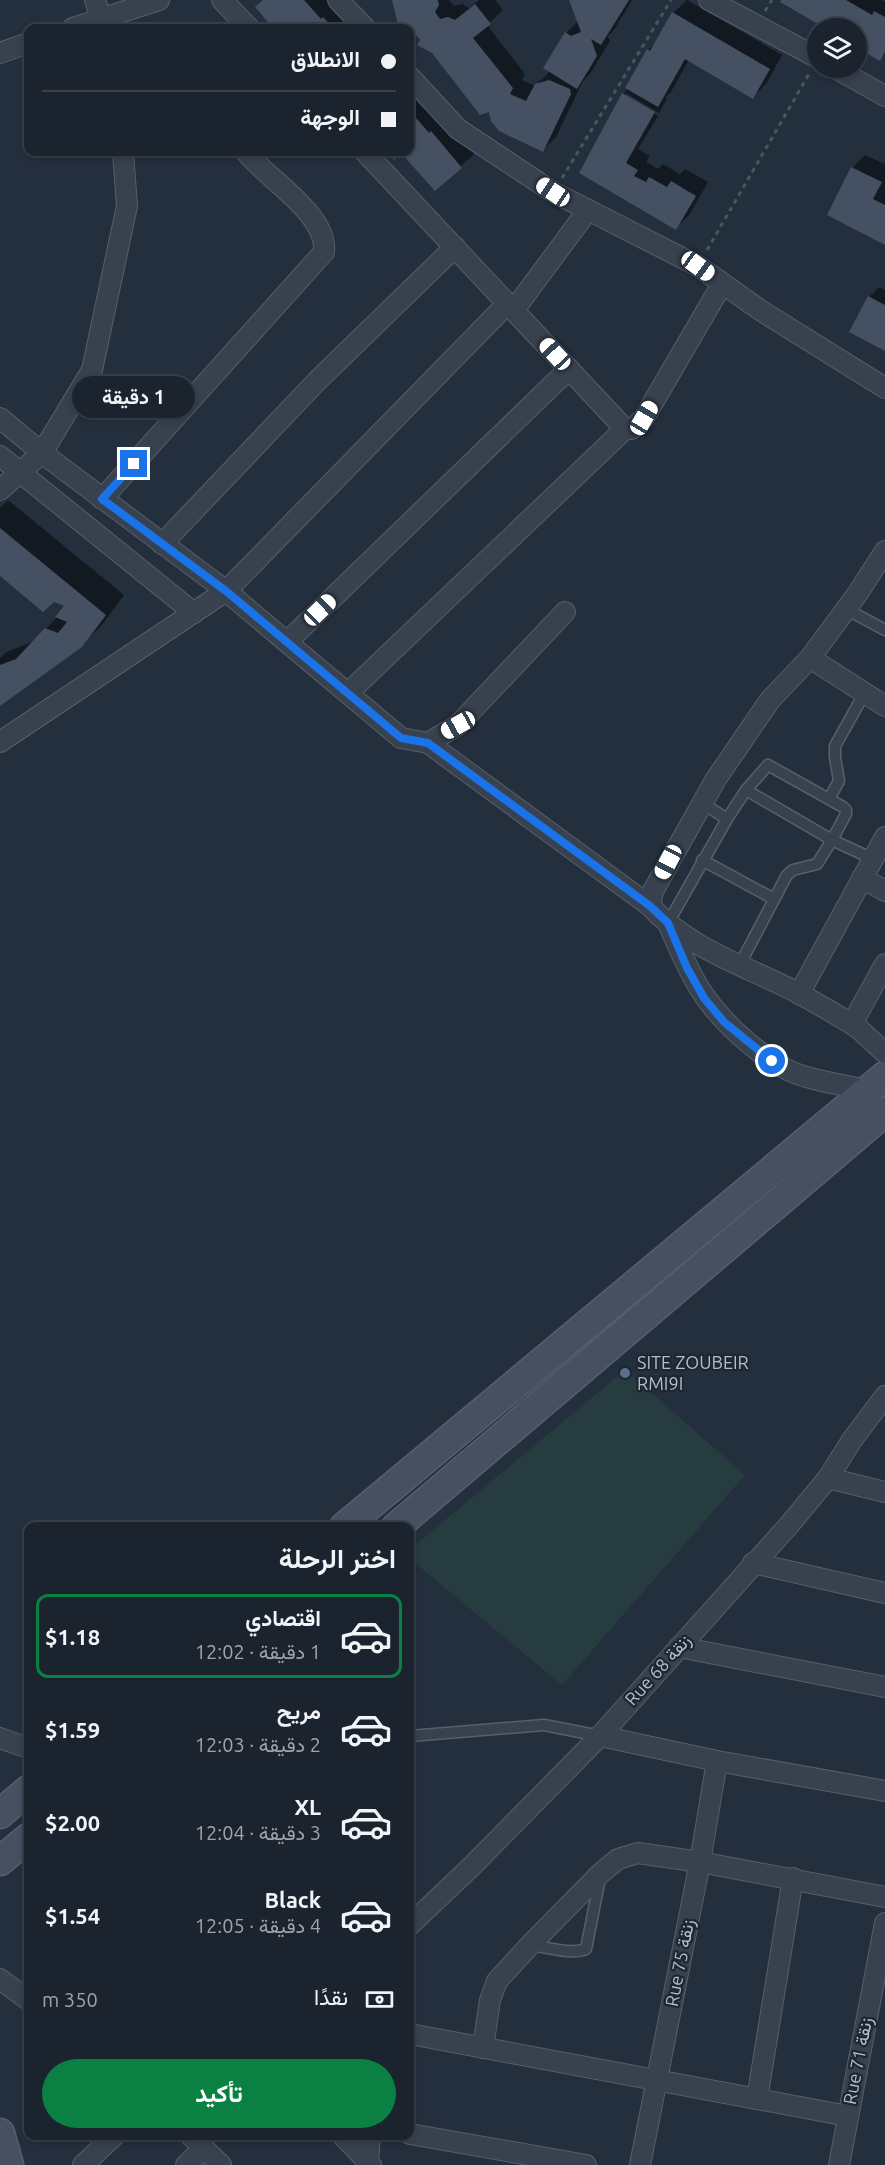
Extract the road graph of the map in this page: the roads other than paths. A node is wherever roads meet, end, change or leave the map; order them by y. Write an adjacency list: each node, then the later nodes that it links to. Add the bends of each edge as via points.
1 (95, 0): 6 (street)
2 (159, 0): 6 (street)
3 (222, 0): 7 (street)
4 (338, 0): 8 (street)
5 (710, 0): 11 (street)
6 (103, 24)
7 (245, 24)
8 (361, 24)
9 (24, 45): 10 (street)
10 (0, 53)
11 (807, 60)
12 (853, 78): 14 (street)
13 (414, 81): 18 (street, via 458,129 553,192)
14 (885, 96)
15 (123, 156): 26 (street, via 127,206 92,370)
16 (250, 156): 30 (street, via 316,222 326,241 324,252)
17 (369, 156): 19 (street)
18 (588, 210): 20 (street, via 698,266); 21 (street)
19 (455, 247): 21 (street); 31 (street, via 318,380)
20 (722, 284): 23 (street); 25 (street, via 644,418 632,429)
21 (511, 306): 22 (street); 33 (street)
22 (569, 369): 25 (street); 38 (street)
23 (885, 388)
24 (0, 418): 26 (street)
25 (625, 429): 40 (street)
26 (42, 453): 28 (street); 30 (street)
27 (0, 456): 28 (street)
28 (21, 474): 29 (street); 36 (street)
29 (0, 490)
30 (102, 499): 31 (street)
31 (162, 543): 33 (street)
32 (885, 551): 34 (street)
33 (226, 591): 36 (street); 38 (street)
34 (846, 609): 37 (lane); 39 (street)
35 (565, 612): 44 (street, via 458,725)
36 (194, 613): 43 (street)
37 (885, 630)
38 (287, 642): 40 (street)
39 (810, 658): 41 (street); 47 (street, via 770,700)
40 (348, 693): 44 (street, via 401,738)
41 (864, 694): 42 (street); 46 (lane, via 835,746 839,781)
42 (885, 706)
43 (0, 742)
44 (428, 743): 55 (street)
45 (746, 790): 46 (lane, via 768,765); 48 (lane); 49 (lane)
46 (829, 799): 49 (lane, via 846,810)
47 (702, 803): 48 (lane); 55 (street, via 653,891)
48 (726, 819): 51 (lane)
49 (832, 840): 50 (lane); 54 (lane, via 816,864 787,874)
50 (881, 847): 52 (street)
51 (702, 860): 54 (lane); 56 (lane)
52 (862, 878): 53 (street); 59 (street)
53 (885, 891)
54 (774, 899): 58 (lane)
55 (650, 906): 56 (street)
56 (668, 923): 58 (street); 62 (street, via 704,998 751,1045 785,1069)
57 (885, 964): 60 (street)
58 (739, 966): 59 (street)
59 (800, 994): 60 (street)
60 (852, 1024): 61 (street)
61 (885, 1053)
62 (881, 1096): 66 (main road); 67 (main road)
63 (885, 1396): 64 (street, Rue 68 زنقة)
64 (828, 1478): 65 (street); 68 (street, Rue 68 زنقة)
65 (885, 1492)
66 (350, 1522)
67 (402, 1522)
68 (753, 1563): 69 (street); 70 (street, Rue 68 زنقة)
69 (885, 1593)
70 (679, 1647): 71 (street); 73 (street, Rue 68 زنقة)
71 (885, 1687)
72 (414, 1736): 73 (lane, via 544,1725)
73 (600, 1736): 76 (street); 86 (street, Rue 68 زنقة)
74 (0, 1738): 75 (street)
75 (24, 1747)
76 (717, 1761): 77 (street); 82 (street, Rue 75 زنقة)
77 (885, 1791)
78 (24, 1793): 79 (main road)
79 (0, 1814)
80 (24, 1841): 81 (main road)
81 (0, 1861)
82 (700, 1862): 83 (street, via 638,1853 618,1859); 84 (street); 93 (street, Rue 75 زنقة)
83 (601, 1873): 88 (street); 88 (lane, via 586,1949)
84 (793, 1878): 85 (street); 94 (street)
85 (885, 1897)
86 (414, 1921)
87 (885, 1923): 95 (street, Rue 71 زنقة)
88 (530, 1945): 92 (street, via 497,1981)
89 (0, 1979): 90 (street)
90 (24, 1997)
91 (414, 2035): 92 (street)
92 (483, 2048): 93 (street)
93 (657, 2080): 94 (street); 109 (street, Rue 75 زنقة)
94 (757, 2099): 95 (street)
95 (848, 2116): 110 (street, Rue 71 زنقة)
96 (0, 2133): 104 (main road)
97 (414, 2135): 102 (street)
98 (110, 2140): 105 (street)
99 (347, 2140): 103 (street)
100 (370, 2140): 103 (street)
101 (198, 2142): 106 (street); 107 (street)
102 (543, 2161): 108 (street)
103 (369, 2163)
104 (9, 2165)
105 (83, 2165)
106 (186, 2165)
107 (220, 2165)
108 (586, 2165)
109 (640, 2165)
110 (839, 2165)

